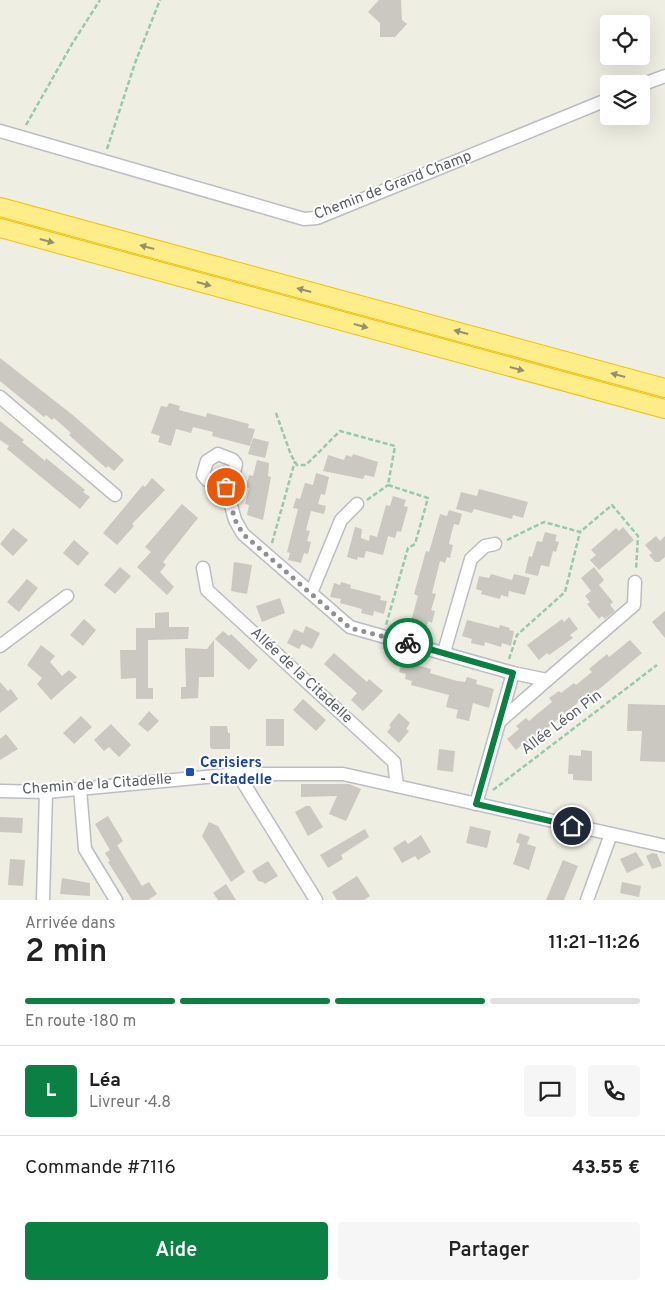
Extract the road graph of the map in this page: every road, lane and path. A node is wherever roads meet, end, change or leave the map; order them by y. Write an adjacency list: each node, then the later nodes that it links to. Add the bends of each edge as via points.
1 (100, 0): 7 (path)
2 (160, 0): 8 (path, via 134,63)
3 (665, 76): 4 (street)
4 (650, 82)
5 (600, 103): 8 (street, Chemin de Grand Champ, via 317,218 304,219)
6 (0, 131): 7 (street, Chemin de Grand Champ)
7 (17, 136): 8 (street, Chemin de Grand Champ)
8 (103, 161)
9 (0, 207): 11 (highway, one-way to 9)
10 (0, 228): 13 (highway, one-way to 13)
11 (665, 388)
12 (0, 397): 18 (street)
13 (665, 409)
14 (276, 413): 15 (path)
15 (295, 461): 16 (path, via 297,465 306,465 340,430 395,446); 22 (path)
16 (388, 485): 19 (path); 27 (path, via 428,498 416,544 408,548)
17 (226, 487): 22 (street, via 235,520 243,534)
18 (115, 495)
19 (357, 504): 25 (street, via 341,520)
20 (580, 532): 21 (path, via 544,522); 24 (path, via 612,504 638,536); 31 (path, via 565,592 518,635)
21 (495, 544): 29 (street, via 485,546 471,559)
22 (269, 556): 25 (street)
23 (203, 568): 35 (street, Allée de la Citadelle, via 206,590 394,762)
24 (635, 582): 32 (street, via 634,605)
25 (311, 593): 27 (street, via 350,628)
26 (67, 596): 28 (street)
27 (383, 636): 29 (street)
28 (0, 646)
29 (444, 652): 31 (street)
30 (657, 665): 37 (path, Allée Léon Pin, via 490,792)
31 (509, 672): 32 (street); 33 (street)
32 (547, 680): 33 (street)
33 (499, 722): 37 (street)
34 (238, 774): 35 (street, Chemin de la Citadelle, via 343,774); 36 (street, Chemin de la Citadelle); 45 (street)
35 (397, 786): 40 (street, Chemin de la Citadelle)
36 (80, 789): 39 (street, Chemin de la Citadelle); 44 (street, via 85,848)
37 (480, 790): 40 (street)
38 (0, 791): 39 (street, Chemin de la Citadelle)
39 (46, 792): 43 (street)
40 (476, 804): 41 (street, Chemin de la Citadelle)
41 (611, 834): 42 (street, Chemin de la Citadelle); 46 (street)
42 (665, 846)
43 (43, 900)
44 (116, 900)
45 (316, 900)
46 (587, 900)

